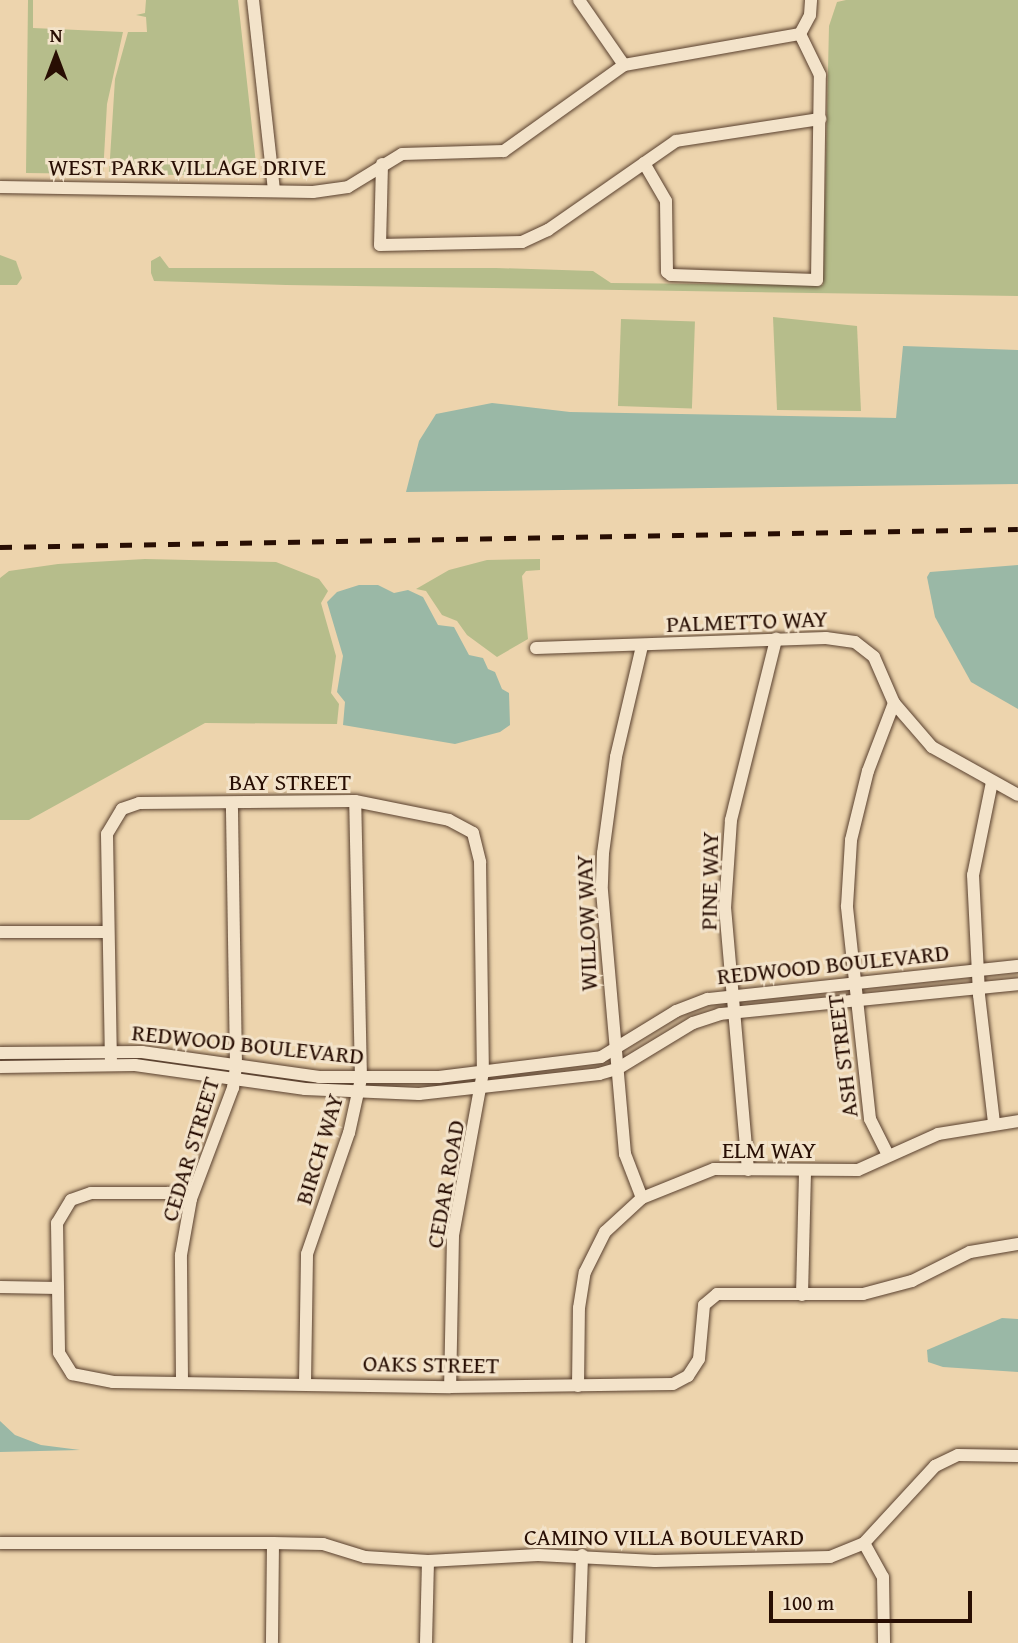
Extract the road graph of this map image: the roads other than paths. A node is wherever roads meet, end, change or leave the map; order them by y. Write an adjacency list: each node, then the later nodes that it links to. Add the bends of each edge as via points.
1 (253, 0): 10 (street)
2 (579, 0): 5 (street)
3 (811, 0): 4 (street, via 810,15)
4 (800, 34): 5 (street, WEST PARK VILLAGE DRIVE); 6 (street, via 820,75)
5 (624, 65): 8 (street, WEST PARK VILLAGE DRIVE, via 504,151 402,154)
6 (820, 119): 7 (street, via 687,138); 7 (street, via 817,279 671,275 667,272 666,201)
7 (645, 163): 8 (street, via 548,230 522,242 380,245)
8 (382, 164): 10 (street, WEST PARK VILLAGE DRIVE, via 348,187)
9 (0, 187): 10 (street, WEST PARK VILLAGE DRIVE)
10 (274, 190)
11 (776, 639): 12 (street, PALMETTO WAY); 14 (street, PALMETTO WAY, via 838,639 862,646 880,665); 26 (street, PINE WAY, via 731,820 725,908)
12 (642, 646): 13 (street, PALMETTO WAY); 30 (street, WILLOW WAY, via 616,757 603,853 604,932)
13 (536, 648)
14 (894, 703): 15 (street, PALMETTO WAY, via 932,747); 23 (street, ASH STREET, via 868,771 851,840 847,906)
15 (992, 782): 16 (street, PALMETTO WAY); 22 (street, via 973,875)
16 (1018, 795)
17 (355, 801): 18 (street, BAY STREET); 36 (street, BAY STREET, via 449,820 467,828 476,839); 38 (street, BIRCH WAY)
18 (232, 803): 20 (street, BAY STREET, via 139,803 117,814 107,834); 33 (street, CEDAR STREET)
19 (0, 932): 20 (street)
20 (107, 932): 29 (street, BAY STREET)
21 (1018, 966): 22 (street, REDWOOD BOULEVARD)
22 (977, 971): 23 (street, REDWOOD BOULEVARD); 25 (street)
23 (854, 982): 26 (street, REDWOOD BOULEVARD); 27 (street, ASH STREET)
24 (1018, 985): 25 (street, REDWOOD BOULEVARD)
25 (978, 989): 27 (street, REDWOOD BOULEVARD); 41 (street)
26 (734, 995): 28 (street, PINE WAY); 30 (street, REDWOOD BOULEVARD, via 676,1011)
27 (856, 1000): 28 (street, REDWOOD BOULEVARD); 42 (street, ASH STREET, via 870,1119)
28 (735, 1011): 35 (street, REDWOOD BOULEVARD, via 693,1023); 43 (street, PINE WAY)
29 (110, 1050): 31 (street, REDWOOD BOULEVARD); 32 (street, BAY STREET); 33 (street, REDWOOD BOULEVARD)
30 (616, 1051): 35 (street, WILLOW WAY); 36 (street, REDWOOD BOULEVARD, via 572,1063)
31 (0, 1053)
32 (111, 1064): 34 (street, REDWOOD BOULEVARD); 37 (street, REDWOOD BOULEVARD)
33 (236, 1066): 37 (street, CEDAR STREET); 38 (street, REDWOOD BOULEVARD)
34 (0, 1067)
35 (617, 1069): 39 (street, REDWOOD BOULEVARD, via 583,1078); 45 (street, WILLOW WAY, via 625,1154)
36 (484, 1072): 38 (street, REDWOOD BOULEVARD); 39 (street, CEDAR ROAD)
37 (234, 1080): 38 (street, REDWOOD BOULEVARD); 46 (street, CEDAR STREET)
38 (360, 1086): 39 (street, REDWOOD BOULEVARD, via 419,1094); 52 (street, BIRCH WAY, via 307,1254)
39 (482, 1087): 54 (street, CEDAR ROAD, via 453,1236)
40 (1018, 1121): 41 (street, ELM WAY)
41 (994, 1122): 42 (street, ELM WAY, via 938,1134)
42 (888, 1156): 44 (street, ELM WAY, via 858,1170)
43 (748, 1170): 44 (street, ELM WAY); 45 (street, ELM WAY, via 714,1169)
44 (805, 1171): 50 (street)
45 (642, 1198): 53 (street, ELM WAY, via 606,1232 585,1272 579,1307)
46 (191, 1199): 49 (street, OAKS STREET, via 168,1194 91,1194 71,1200 57,1223); 51 (street, CEDAR STREET, via 181,1255)
47 (1018, 1244): 50 (street, OAKS STREET, via 970,1252 912,1282 880,1291)
48 (0, 1287): 49 (street)
49 (58, 1288): 51 (street, OAKS STREET, via 59,1353 72,1374 90,1381)
50 (802, 1295): 53 (street, OAKS STREET, via 731,1292 712,1296 702,1313 699,1359 688,1376 673,1384)
51 (182, 1381): 52 (street, OAKS STREET)
52 (305, 1382): 54 (street, OAKS STREET)
53 (578, 1386): 54 (street, OAKS STREET)
54 (450, 1387)
55 (1018, 1456): 58 (street, CAMINO VILLA BOULEVARD, via 958,1455 934,1466)
56 (0, 1543): 57 (street, CAMINO VILLA BOULEVARD)
57 (274, 1543): 60 (street, CAMINO VILLA BOULEVARD, via 323,1544 365,1556); 61 (street)
58 (864, 1543): 59 (street, CAMINO VILLA BOULEVARD, via 847,1552 813,1558 655,1561); 64 (street, via 883,1577)
59 (582, 1555): 60 (street, CAMINO VILLA BOULEVARD); 63 (street)
60 (428, 1561): 62 (street)
61 (272, 1643)
62 (426, 1643)
63 (579, 1643)
64 (884, 1643)

